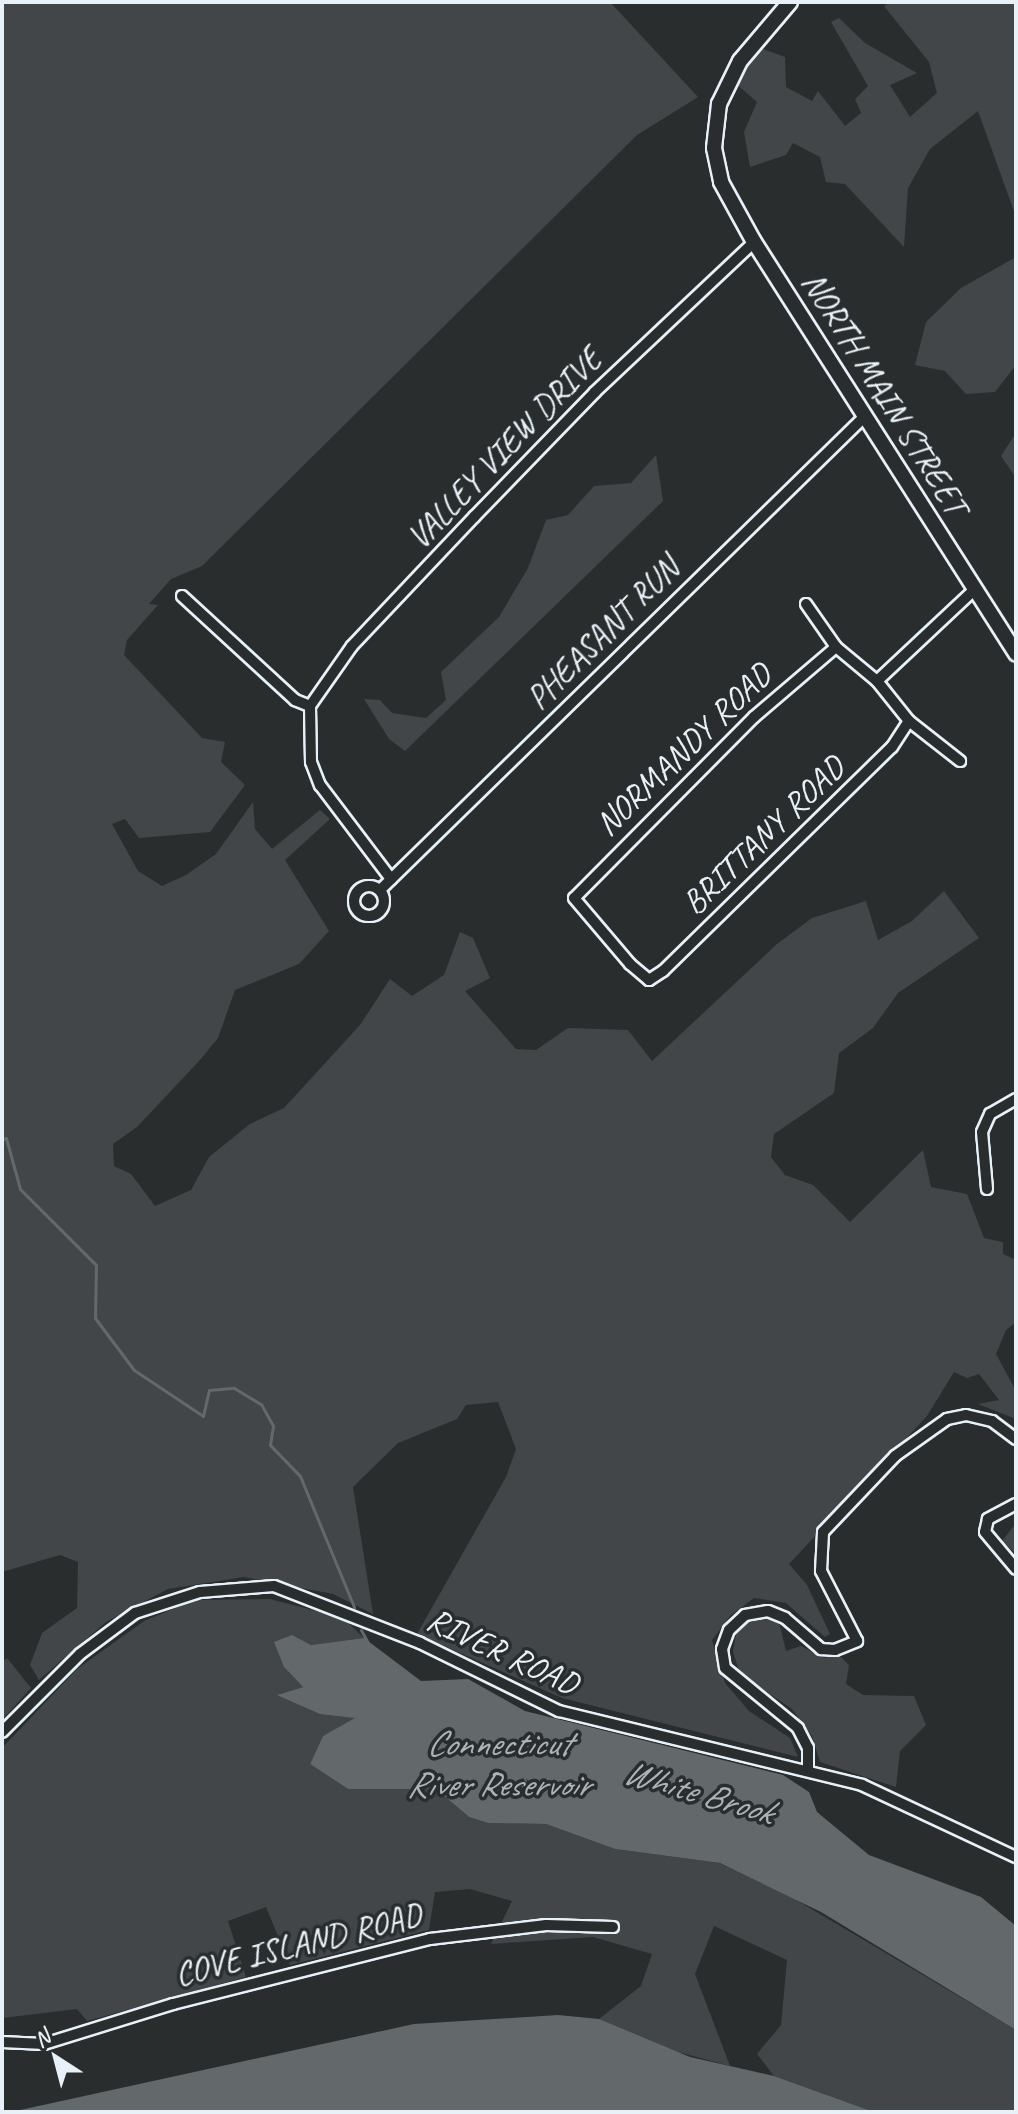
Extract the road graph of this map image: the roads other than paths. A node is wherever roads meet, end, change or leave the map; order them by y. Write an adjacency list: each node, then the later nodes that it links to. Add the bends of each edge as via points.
1 (790, 2): 2 (street, NORTH MAIN STREET, via 732,75 716,119 715,158 725,192)
2 (754, 242): 3 (street, NORTH MAIN STREET); 10 (street, VALLEY VIEW DRIVE, via 595,392 474,517 352,646)
3 (864, 417): 4 (street, NORTH MAIN STREET); 13 (street, PHEASANT RUN)
4 (975, 589): 8 (street, NORTH MAIN STREET); 9 (street)
5 (182, 596): 10 (street, via 295,700)
6 (806, 604): 7 (street)
7 (836, 647): 9 (street); 15 (street, NORMANDY ROAD, via 754,717 574,898)
8 (1016, 654)
9 (877, 681): 11 (street)
10 (310, 706): 13 (street, via 311,762 320,785)
11 (909, 721): 12 (street); 15 (street, BRITTANY ROAD, via 892,747 827,813 679,957)
12 (960, 761)
13 (391, 879): 14 (street, PHEASANT RUN)
14 (380, 890)
15 (648, 979)
16 (1016, 1099): 17 (street, via 990,1114 982,1132)
17 (987, 1189)
18 (1016, 1437): 22 (street, via 992,1421 966,1415 947,1419 895,1456 823,1532 821,1571 857,1641 835,1650 821,1649 785,1618 768,1611 745,1615 729,1630 722,1649 725,1668 795,1724 807,1745)
19 (1016, 1504): 20 (street, via 988,1519 985,1532)
20 (1016, 1569)
21 (2, 1732): 22 (street, RIVER ROAD, via 80,1654 135,1613 200,1592 274,1586 420,1643 559,1711)
22 (808, 1768): 23 (street, RIVER ROAD, via 932,1814)
23 (1016, 1857)
24 (613, 1927): 25 (street, COVE ISLAND ROAD, via 546,1925 430,1939 173,2004 44,2044)
25 (2, 2042)

